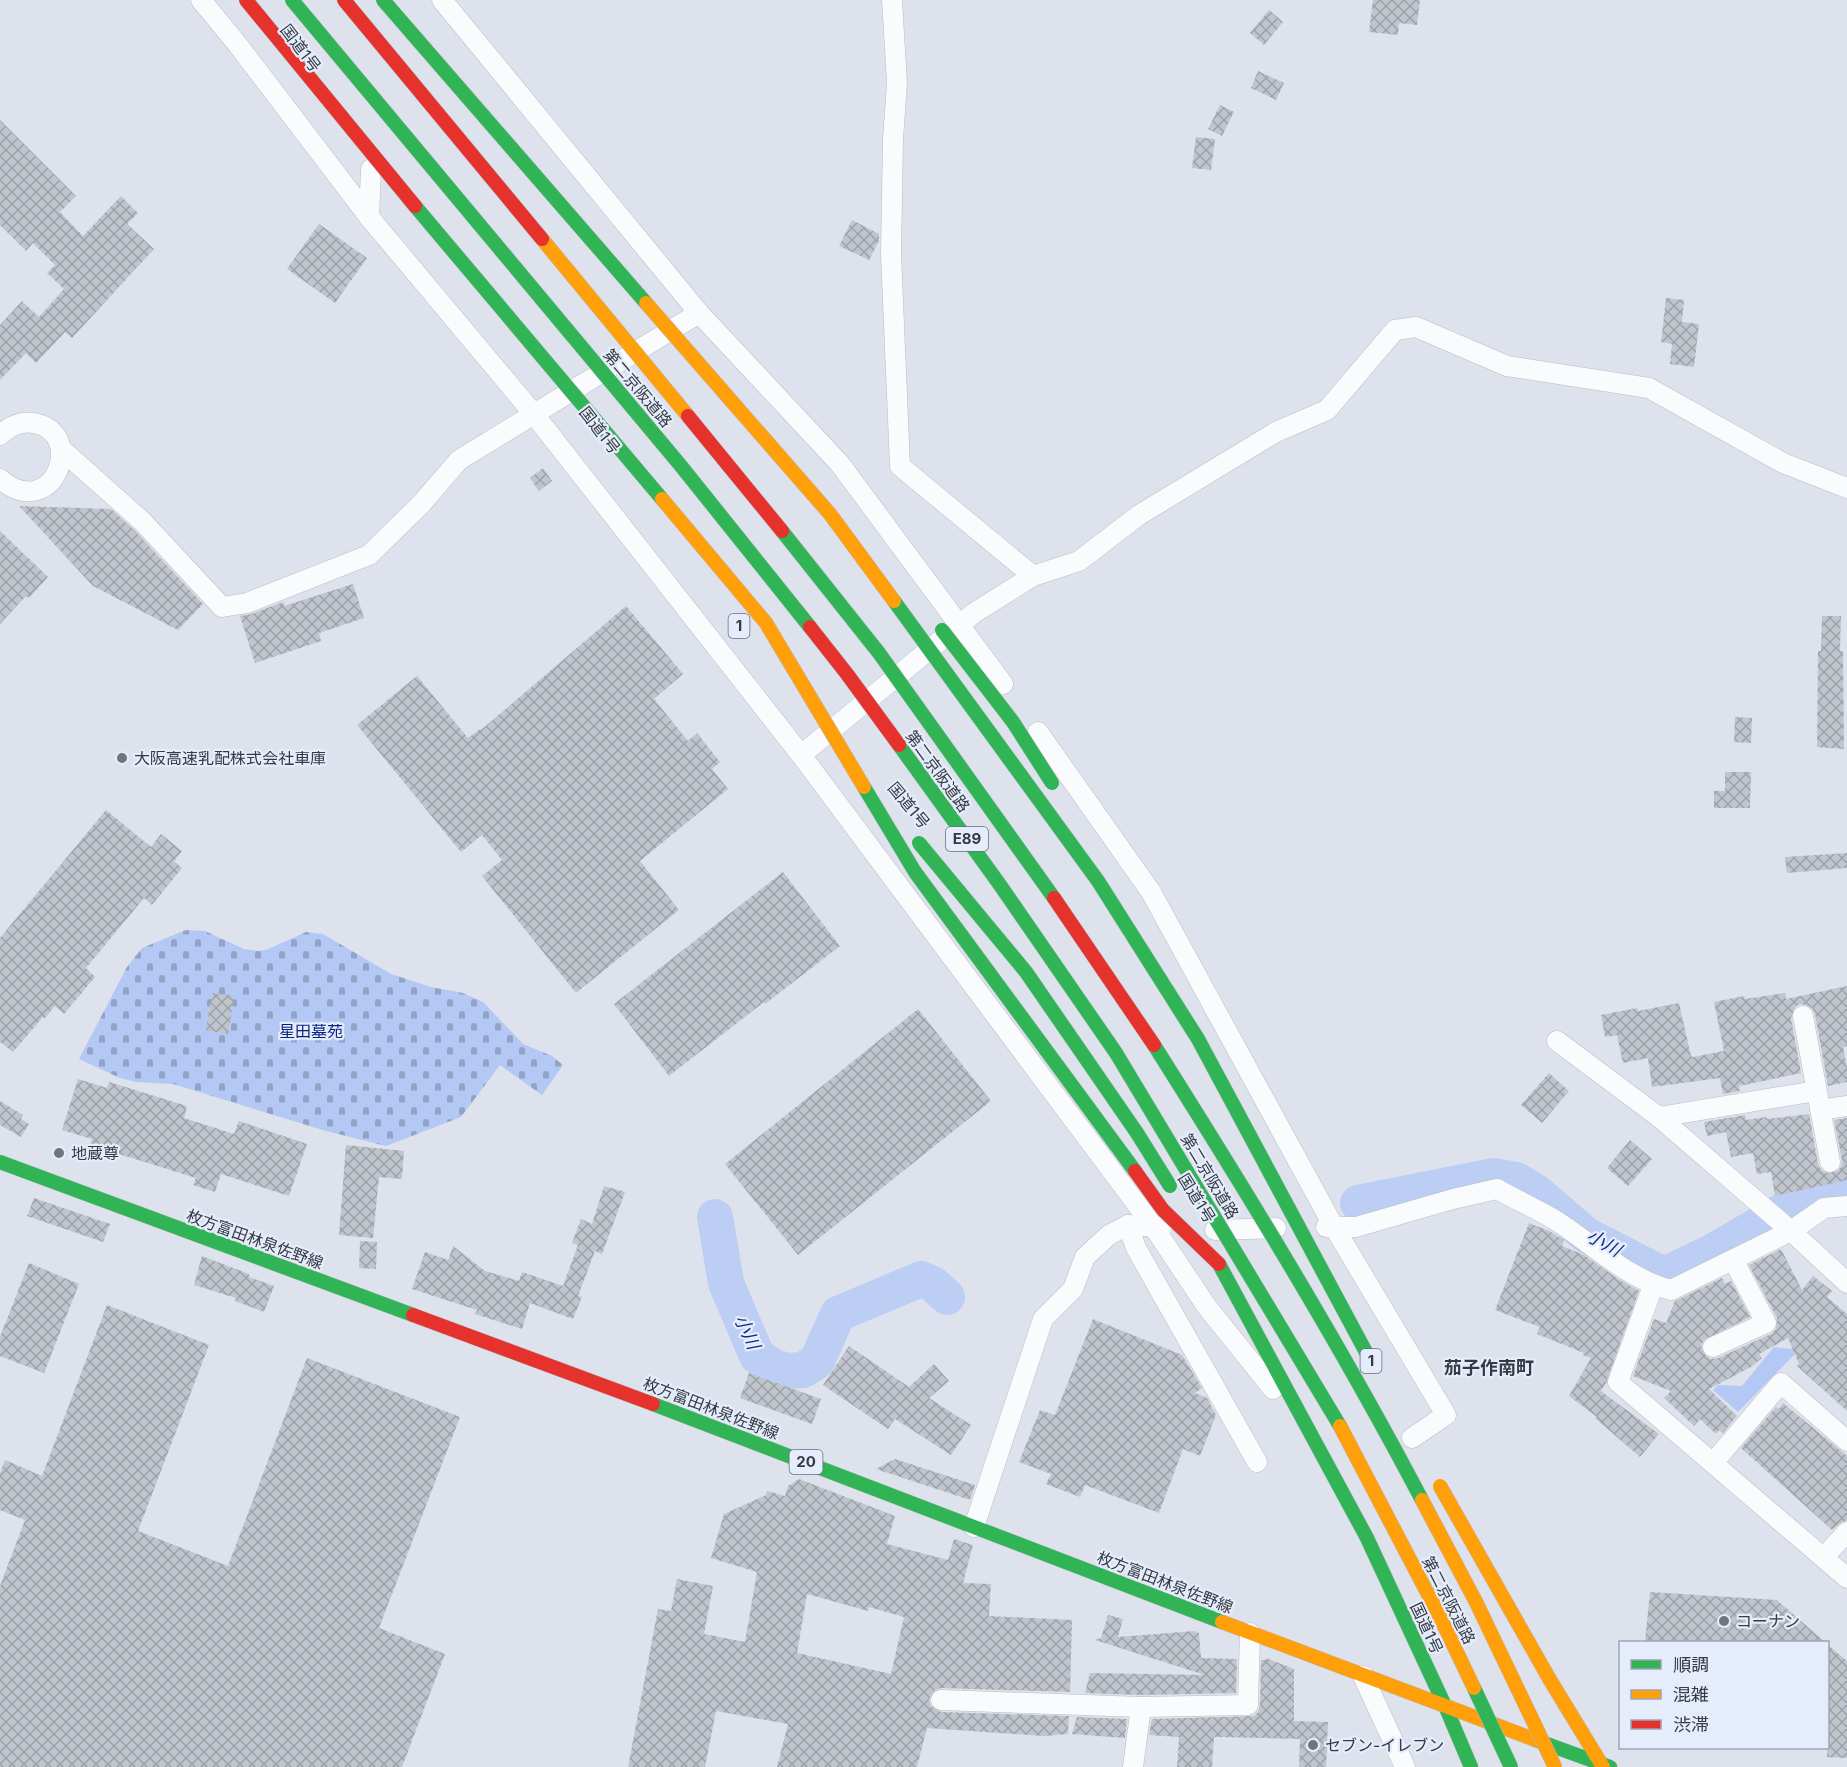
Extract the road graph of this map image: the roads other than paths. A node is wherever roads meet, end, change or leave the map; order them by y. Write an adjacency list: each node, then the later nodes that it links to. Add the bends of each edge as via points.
1 (201, 0): 9 (street)
2 (245, 0): 8 (main road, 国道1号, bridge); 47 (main road, bridge, via 766,623 915,872 1163,1210)
3 (292, 0): 71 (main road, 第二京阪道路 / E89, bridge, via 674,456 847,674 1116,1053 1339,1425 1440,1617)
4 (344, 0): 72 (main road, 第二京阪道路 / E89, bridge, via 872,644 1038,873 1238,1178 1373,1406 1476,1602)
5 (383, 0): 31 (main road, 1, bridge, via 830,514 1098,881)
6 (442, 0): 12 (street)
7 (892, 0): 21 (street, via 897,83 892,139 891,254 900,466)
8 (371, 169): 9 (street); 11 (main road, 国道1号)
9 (369, 217): 15 (street)
10 (621, 240): 13 (main road)
11 (458, 279)
12 (699, 313): 15 (street); 23 (street, via 840,464)
13 (738, 375)
14 (546, 389): 16 (main road, 国道1号)
15 (533, 413): 18 (street, via 459,460 369,555 247,603 222,607 142,521); 25 (street)
16 (567, 416)
17 (0, 435): 18 (street, via 17,423 39,424 57,438)
18 (61, 449): 19 (street, via 58,472 42,488 20,491)
19 (0, 479)
20 (1847, 488): 21 (street, via 1783,463 1649,388 1507,366 1416,327 1395,330 1327,410 1276,432 1139,515 1079,561)
21 (1033, 576): 23 (street)
22 (935, 621): 26 (main road, bridge, via 1013,722)
23 (962, 626): 25 (street); 45 (street, via 1151,892)
24 (784, 681): 27 (main road, 国道1号, bridge)
25 (801, 755): 44 (street)
26 (1058, 792)
27 (898, 817)
28 (913, 835): 39 (main road, 国道1号, bridge, via 1026,972)
29 (1171, 973): 31 (main road, bridge)
30 (1803, 1016): 33 (street)
31 (1198, 1039): 51 (main road, 1, bridge)
32 (1557, 1041): 36 (street)
33 (1816, 1091): 35 (street); 36 (street)
34 (1847, 1106): 35 (street)
35 (1820, 1110): 38 (street)
36 (1659, 1117): 42 (street)
37 (0, 1162): 58 (main road, 枚方富田林泉佐野線 / 20, via 665,1408)
38 (1830, 1162)
39 (1175, 1193)
40 (1847, 1206): 42 (street, via 1824,1208)
41 (1187, 1214): 47 (main road, 国道1号, bridge)
42 (1783, 1224): 46 (street); 48 (street)
43 (1128, 1225): 44 (street); 55 (street, via 1136,1248); 58 (street, via 1109,1235 1085,1257 1073,1289 1043,1319)
44 (1153, 1226): 45 (street, via 1191,1230); 52 (street, via 1207,1307)
45 (1334, 1227): 49 (street, via 1356,1227 1497,1189 1556,1220 1596,1251); 53 (street, via 1446,1415)
46 (1734, 1261): 49 (street, via 1671,1290); 50 (street, via 1770,1329)
47 (1219, 1264): 52 (main road, 国道1号)
48 (1847, 1283)
49 (1653, 1286): 56 (street, via 1618,1382)
50 (1713, 1347)
51 (1372, 1364)
52 (1307, 1430): 66 (main road, 国道1号, via 1366,1538)
53 (1412, 1437)
54 (1847, 1441): 56 (street, via 1781,1383)
55 (1257, 1462)
56 (1713, 1463): 60 (street)
57 (1435, 1478): 67 (main road, bridge, via 1550,1680)
58 (974, 1527): 62 (main road, 枚方富田林泉佐野線 / 20)
59 (1847, 1532): 60 (street)
60 (1824, 1557): 61 (street)
61 (1847, 1578)
62 (1250, 1633): 63 (main road, 枚方富田林泉佐野線 / 20); 65 (street, via 1248,1705)
63 (1364, 1676): 66 (main road, 枚方富田林泉佐野線 / 20); 69 (street)
64 (941, 1700): 65 (street)
65 (1141, 1707): 68 (street)
66 (1446, 1708): 67 (main road, 枚方富田林泉佐野線 / 20); 70 (main road, 国道1号)
67 (1605, 1766)
68 (1133, 1767)
69 (1405, 1767)
70 (1470, 1767)
71 (1511, 1767)
72 (1555, 1767)

